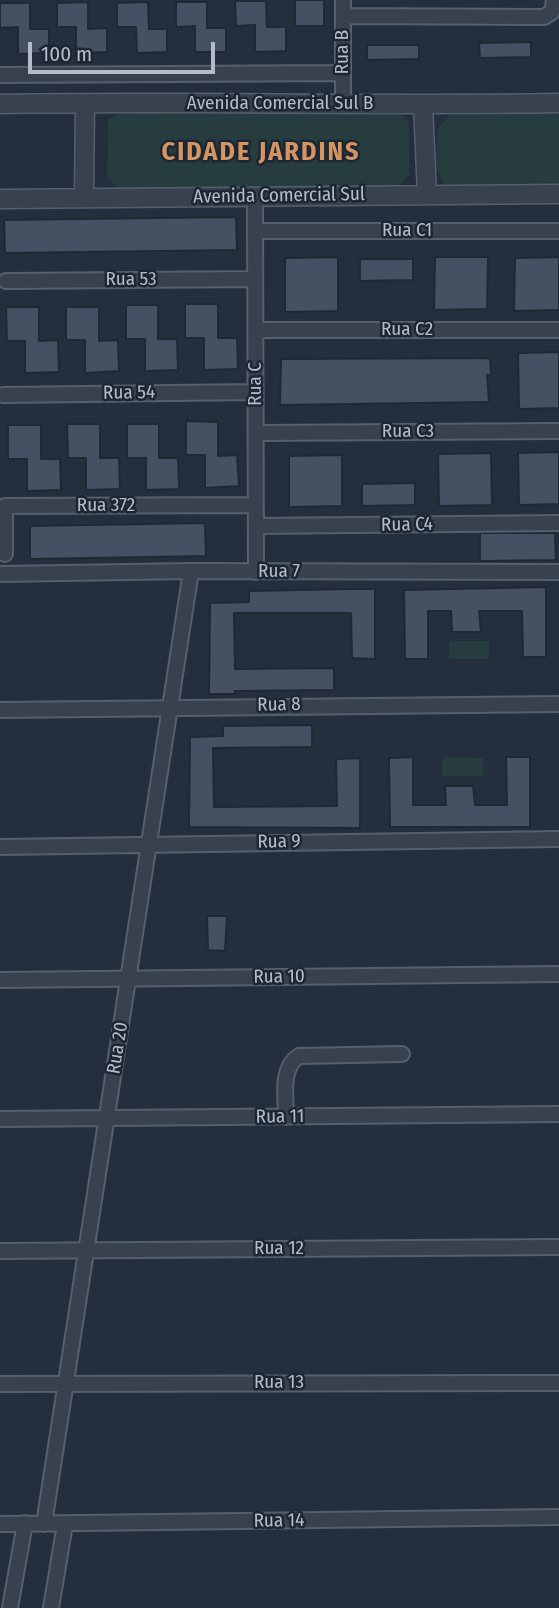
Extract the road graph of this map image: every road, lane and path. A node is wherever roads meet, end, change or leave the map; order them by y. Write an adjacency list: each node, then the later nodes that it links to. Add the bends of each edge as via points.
1 (343, 0): 3 (street, Rua B)
2 (553, 6): 3 (street, via 544,17)
3 (343, 16): 4 (street, Rua B)
4 (343, 73): 5 (street); 9 (street, Rua B)
5 (1, 75)
6 (85, 103): 8 (street, Avenida Comercial Sul B); 9 (street, Avenida Comercial Sul B); 14 (street)
7 (559, 103): 10 (street, Avenida Comercial Sul B)
8 (0, 104)
9 (344, 104): 10 (street, Avenida Comercial Sul B)
10 (423, 105): 11 (street)
11 (427, 194): 12 (street, Avenida Comercial Sul); 13 (street, Avenida Comercial Sul)
12 (559, 194)
13 (256, 196): 14 (street, Avenida Comercial Sul); 17 (street, Rua C)
14 (84, 197): 15 (street, Avenida Comercial Sul)
15 (0, 199)
16 (559, 230): 17 (street, Rua C1)
17 (256, 232): 18 (street, Rua C)
18 (255, 279): 19 (street, Rua 53); 20 (street, Rua C)
19 (6, 281)
20 (256, 330): 21 (street, Rua C2); 22 (street, Rua C)
21 (559, 330)
22 (255, 392): 23 (street, Rua 54); 25 (street, Rua C)
23 (3, 395)
24 (559, 431): 25 (street, Rua C3)
25 (256, 433): 26 (street, Rua C)
26 (256, 505): 27 (street, Rua 372); 29 (street, Rua C)
27 (3, 507): 30 (street, Rua 372)
28 (559, 523): 29 (street, Rua C4)
29 (256, 526): 32 (street, Rua C)
30 (5, 554)
31 (191, 572): 32 (street, Rua 7); 34 (street, Rua 7); 36 (street, Rua 20)
32 (256, 572): 33 (street, Rua 7)
33 (559, 572)
34 (0, 574)
35 (559, 704): 36 (street, Rua 8)
36 (171, 706): 37 (street, Rua 8); 39 (street, Rua 20)
37 (0, 710)
38 (559, 839): 39 (street, Rua 9)
39 (150, 844): 40 (street, Rua 9); 42 (street, Rua 20)
40 (0, 847)
41 (559, 974): 42 (street, Rua 10)
42 (130, 978): 43 (street, Rua 10); 47 (street, Rua 20)
43 (0, 980)
44 (402, 1054): 46 (street, via 299,1056 287,1069)
45 (559, 1114): 46 (street, Rua 11)
46 (286, 1117): 47 (street, Rua 11)
47 (107, 1118): 48 (street, Rua 11); 50 (street, Rua 20)
48 (0, 1119)
49 (559, 1247): 50 (street, Rua 12)
50 (88, 1250): 51 (street, Rua 12); 52 (street, Rua 20)
51 (0, 1251)
52 (65, 1382): 53 (street, Rua 13); 54 (street, Rua 13); 58 (street, Rua 20)
53 (559, 1382)
54 (0, 1384)
55 (559, 1517): 59 (street, Rua 14)
56 (25, 1523): 57 (street, Rua 14); 58 (street, Rua 14); 60 (street)
57 (0, 1524)
58 (44, 1524): 59 (street, Rua 14)
59 (65, 1524): 61 (street)
60 (10, 1608)
61 (51, 1608)

